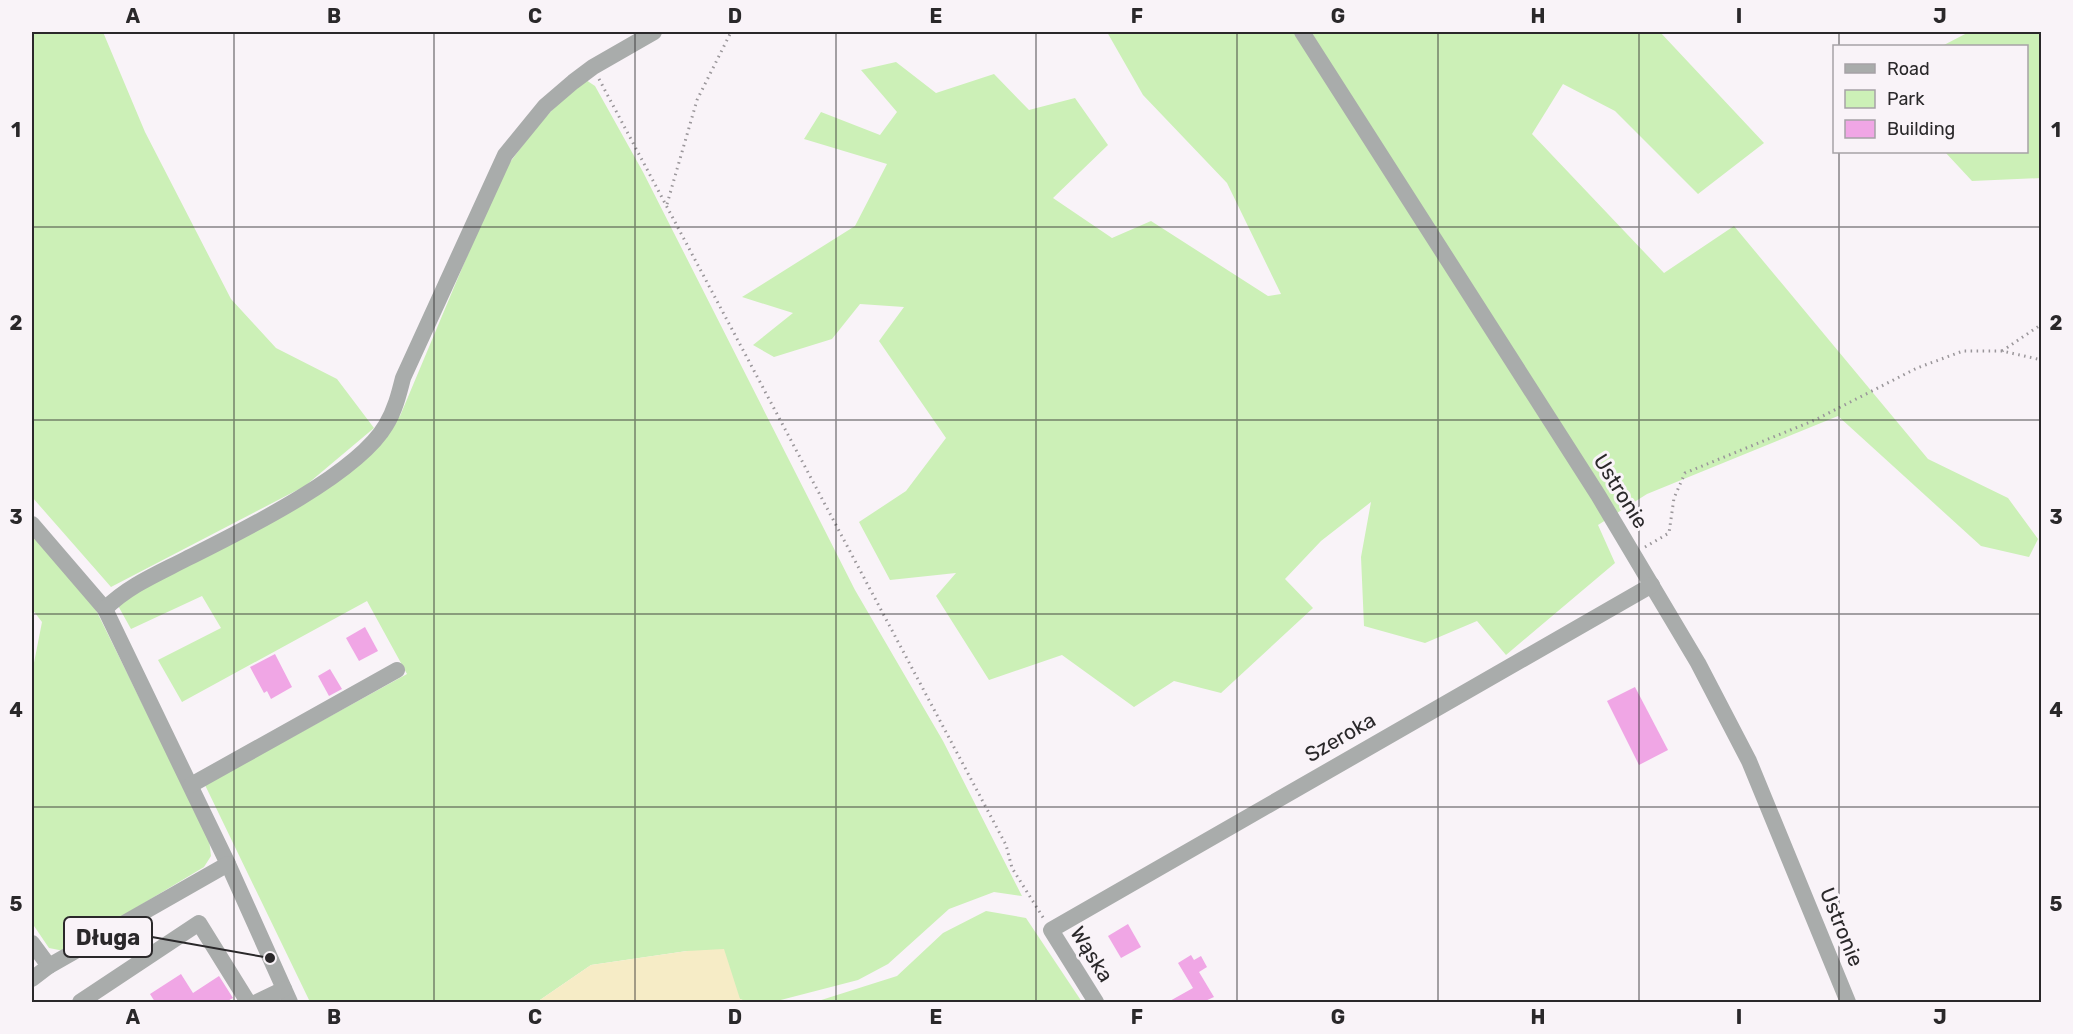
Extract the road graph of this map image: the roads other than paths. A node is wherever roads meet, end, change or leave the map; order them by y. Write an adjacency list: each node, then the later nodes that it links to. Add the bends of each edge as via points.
1 (654, 32): 5 (street, via 593,67 545,106 505,155 402,378 397,404 385,427 354,462 243,530 123,591)
2 (1302, 32): 4 (street, Ustronie)
3 (32, 524): 5 (street)
4 (1652, 585): 9 (street, Szeroka); 18 (street, Ustronie, via 1749,761)
5 (105, 609): 7 (street)
6 (396, 670): 7 (street)
7 (191, 785): 8 (street)
8 (228, 864): 11 (street); 13 (street)
9 (1051, 930): 17 (street, Wąska)
10 (32, 943): 11 (street)
11 (49, 966): 12 (street)
12 (32, 979)
13 (287, 996): 16 (street)
14 (80, 1002): 15 (street, via 199,923)
15 (248, 1002)
16 (257, 1002)
17 (1095, 1002)
18 (1848, 1002)

